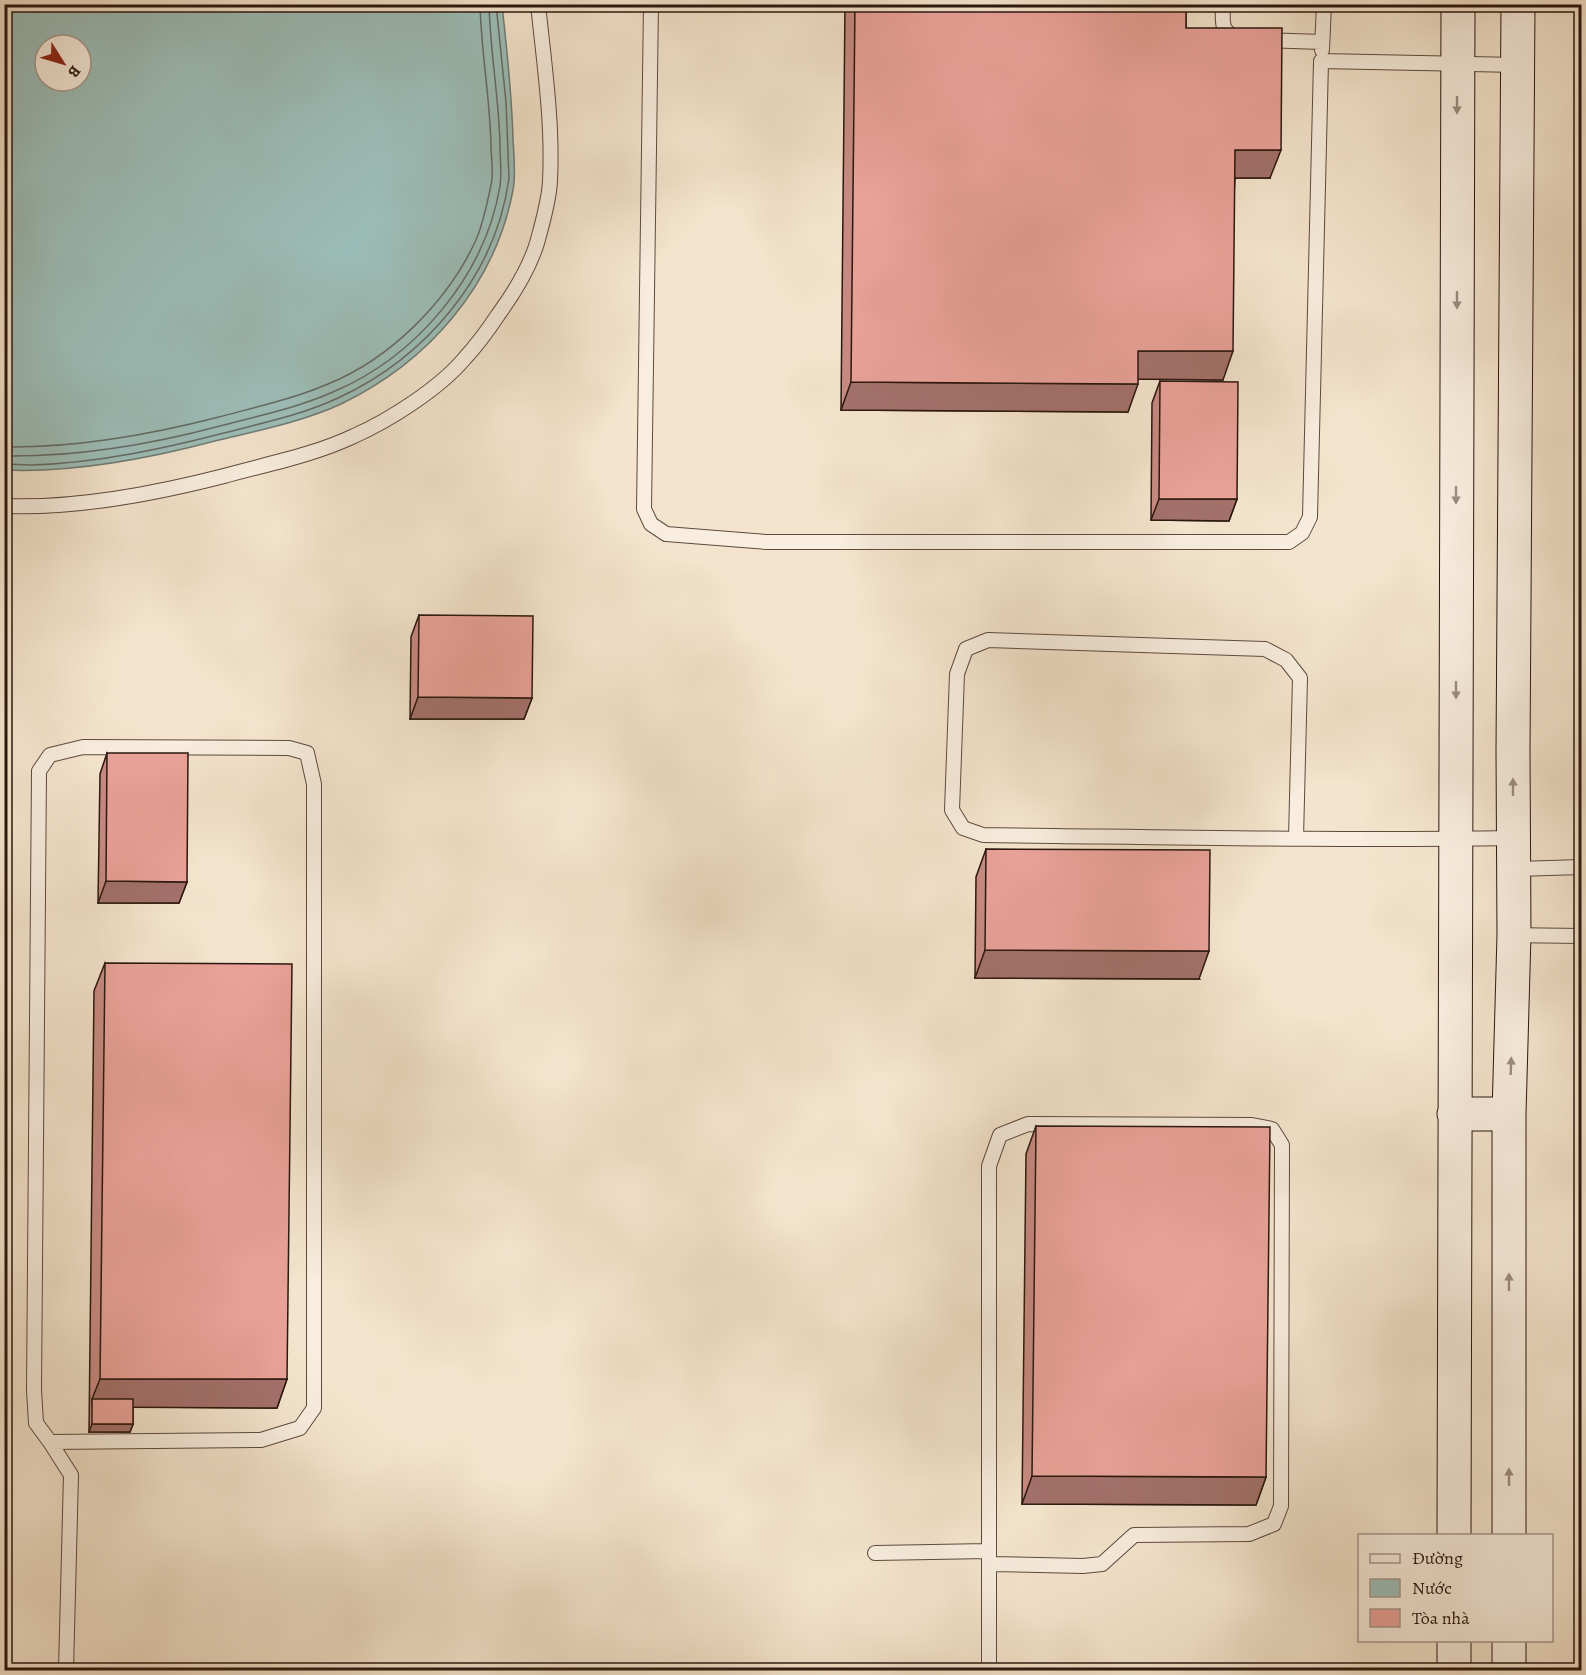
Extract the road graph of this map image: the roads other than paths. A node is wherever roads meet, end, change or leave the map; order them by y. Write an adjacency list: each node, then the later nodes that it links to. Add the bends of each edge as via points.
1 (538, 4): 11 (lane, via 548,100 550,181 546,206 527,268 464,360 394,414 323,448 177,487 102,500)
2 (651, 4): 8 (lane, via 644,509 651,524 666,534 766,542 1289,542 1302,533 1310,518)
3 (1223, 4): 7 (lane, via 1222,25 1229,35 1246,40)
4 (1324, 4): 7 (lane)
5 (1458, 4): 9 (street)
6 (1518, 4): 10 (street)
7 (1322, 42): 8 (lane)
8 (1321, 61): 9 (lane)
9 (1457, 63): 10 (lane); 13 (street, one-way to 13)
10 (1518, 65): 14 (street, one-way to 10)
11 (4, 506)
12 (1296, 838): 12 (lane, via 983,835 963,828 952,810 957,674 966,649 987,640 1265,649 1286,660 1300,678); 13 (lane)
13 (1456, 839): 14 (lane); 18 (street)
14 (1513, 853): 15 (lane); 16 (street)
15 (1581, 867)
16 (1514, 935): 17 (lane); 19 (street, one-way to 16)
17 (1581, 936)
18 (1454, 1114): 19 (street); 21 (street)
19 (1509, 1114): 22 (street, one-way to 19)
20 (50, 1442): 20 (lane, via 36,1423 34,1390 39,771 50,755 83,747 289,748 307,753 314,784 314,1408 300,1428 261,1440); 27 (lane, via 71,1475)
21 (1454, 1534)
22 (1509, 1534)
23 (874, 1553): 24 (lane)
24 (988, 1557): 24 (lane, via 989,1166 1000,1135 1028,1124 1252,1125 1272,1129 1282,1145 1281,1506 1274,1524 1249,1534 1134,1535 1102,1564); 28 (lane)
25 (1454, 1642): 29 (street)
26 (1509, 1642): 30 (street)
27 (66, 1671)
28 (989, 1671)
29 (1454, 1671)
30 (1509, 1671)

